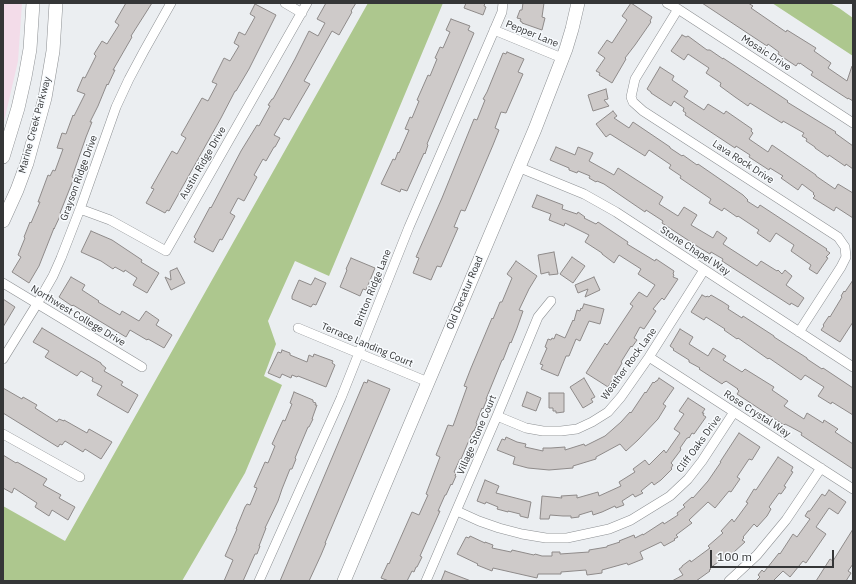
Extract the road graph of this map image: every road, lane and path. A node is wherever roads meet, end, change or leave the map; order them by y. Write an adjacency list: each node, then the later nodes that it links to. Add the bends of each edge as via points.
1 (34, 3): 14 (street, via 30,49 18,108)
2 (56, 3): 17 (street, Marine Creek Parkway, via 53,51 45,98 27,163)
3 (171, 3): 16 (street, Grayson Ridge Drive, via 116,108)
4 (285, 3): 10 (street)
5 (307, 3): 10 (street, Austin Ridge Drive)
6 (503, 3): 11 (street, Britton Ridge Lane)
7 (578, 3): 12 (street, Old Decatur Road)
8 (667, 3): 9 (street, Mosaic Drive)
9 (678, 9): 13 (street, Mosaic Drive); 23 (street, Lava Rock Drive, via 635,79 631,97 643,111 838,237 845,247 846,257)
10 (302, 12): 16 (street, Austin Ridge Drive, via 166,251 110,220)
11 (494, 30): 12 (street, Pepper Lane); 24 (street, Britton Ridge Lane, via 409,227)
12 (562, 58): 15 (street, Old Decatur Road)
13 (852, 122)
14 (3, 157)
15 (518, 167): 18 (street, Stone Chapel Way, via 584,194); 29 (street, Old Decatur Road)
16 (80, 209): 21 (street, Grayson Ridge Drive, via 53,276)
17 (3, 221)
18 (704, 270): 23 (street, Stone Chapel Way); 25 (street, Weather Rock Lane)
19 (3, 283): 21 (street, Northwest College Drive)
20 (551, 301): 31 (street, Village Stone Court, via 538,317)
21 (37, 304): 26 (street, Grayson Ridge Drive); 27 (street, Northwest College Drive)
22 (298, 328): 24 (street, Terrace Landing Court)
23 (799, 332): 28 (street, Stone Chapel Way)
24 (359, 353): 29 (street, Terrace Landing Court); 37 (street, Britton Ridge Lane)
25 (650, 357): 30 (street, Rose Crystal Way); 31 (street, Weather Rock Lane, via 608,412 577,429 543,431 526,428)
26 (3, 359)
27 (142, 367)
28 (853, 368)
29 (428, 382): 38 (street, Old Decatur Road)
30 (734, 412): 33 (street, Rose Crystal Way); 36 (street, Cliff Oaks Drive, via 688,479 670,496 631,520 609,529 567,538 546,538 499,528)
31 (497, 416): 36 (street, Village Stone Court)
32 (3, 434): 34 (street)
33 (821, 468): 35 (street, Rose Crystal Way); 40 (street, via 786,520 757,555)
34 (80, 477)
35 (853, 489)
36 (457, 511): 39 (street, Village Stone Court)
37 (259, 581)
38 (344, 581)
39 (426, 581)
40 (729, 581)

